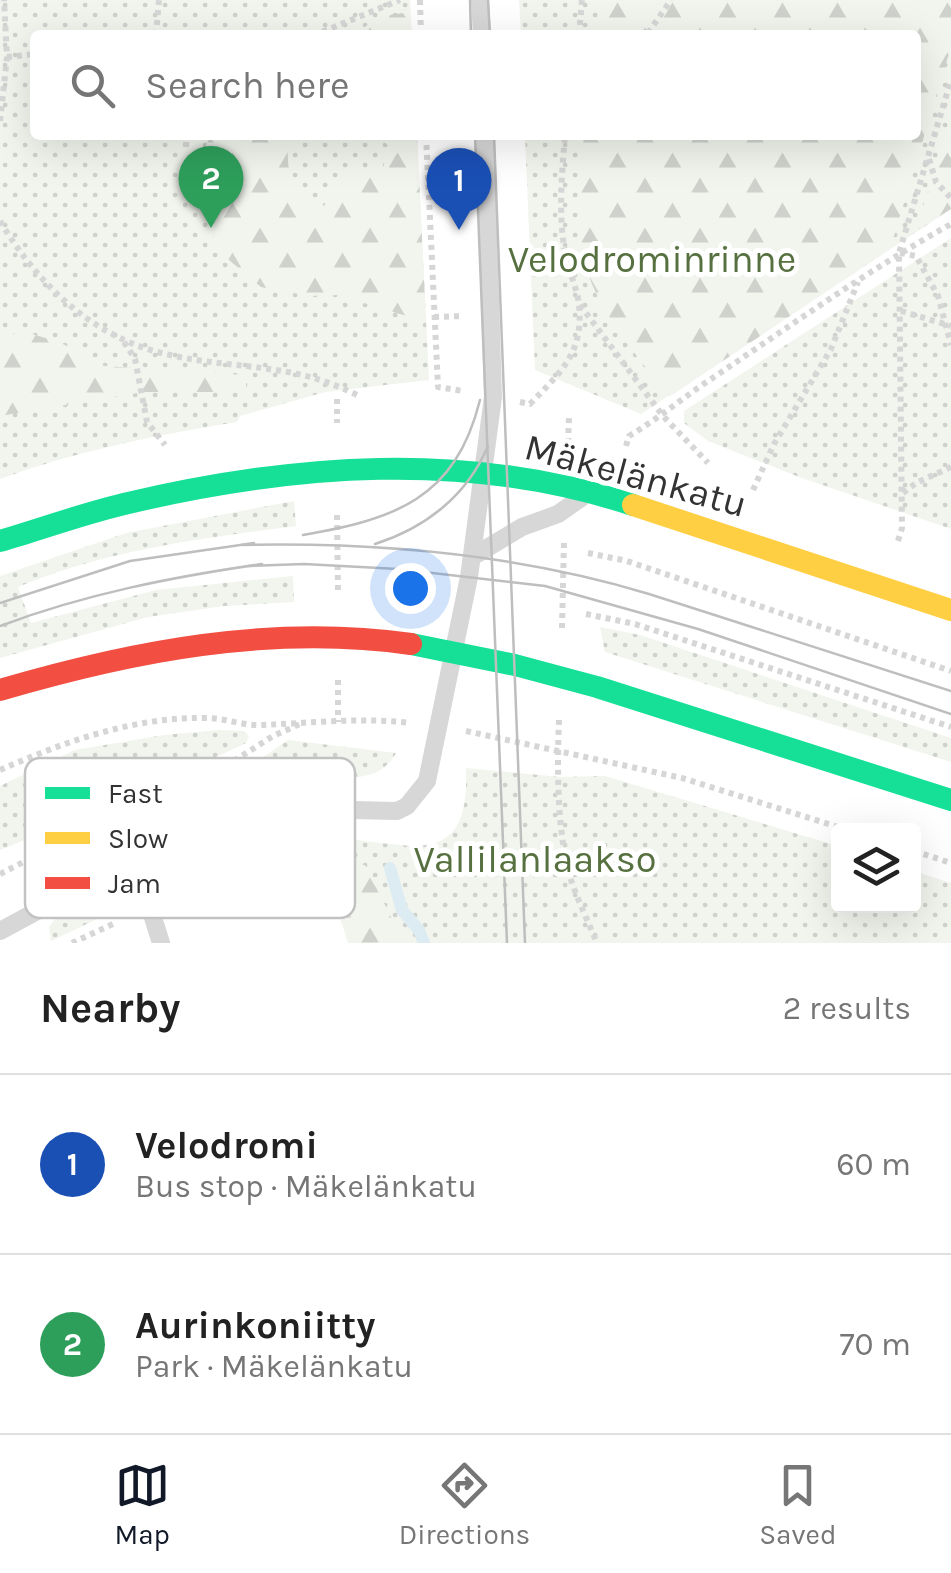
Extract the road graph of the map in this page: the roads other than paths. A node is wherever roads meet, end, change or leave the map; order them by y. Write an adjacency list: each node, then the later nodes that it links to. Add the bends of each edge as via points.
1 (480, 0): 2 (lane)
2 (482, 30)
3 (486, 140): 4 (lane, via 494,369)
4 (484, 471): 5 (main road, Mäkelänkatu); 6 (main road, Mäkelänkatu, via 303,471 124,504); 7 (lane)
5 (574, 496): 7 (lane); 8 (main road, Mäkelänkatu)
6 (0, 540)
7 (472, 557): 9 (lane)
8 (951, 610)
9 (452, 650): 10 (main road, via 338,640 210,645); 11 (main road, via 560,675); 12 (lane, via 427,781 397,812)
10 (0, 690)
11 (951, 800)
12 (355, 812)
13 (152, 918): 14 (lane)
14 (161, 943)

